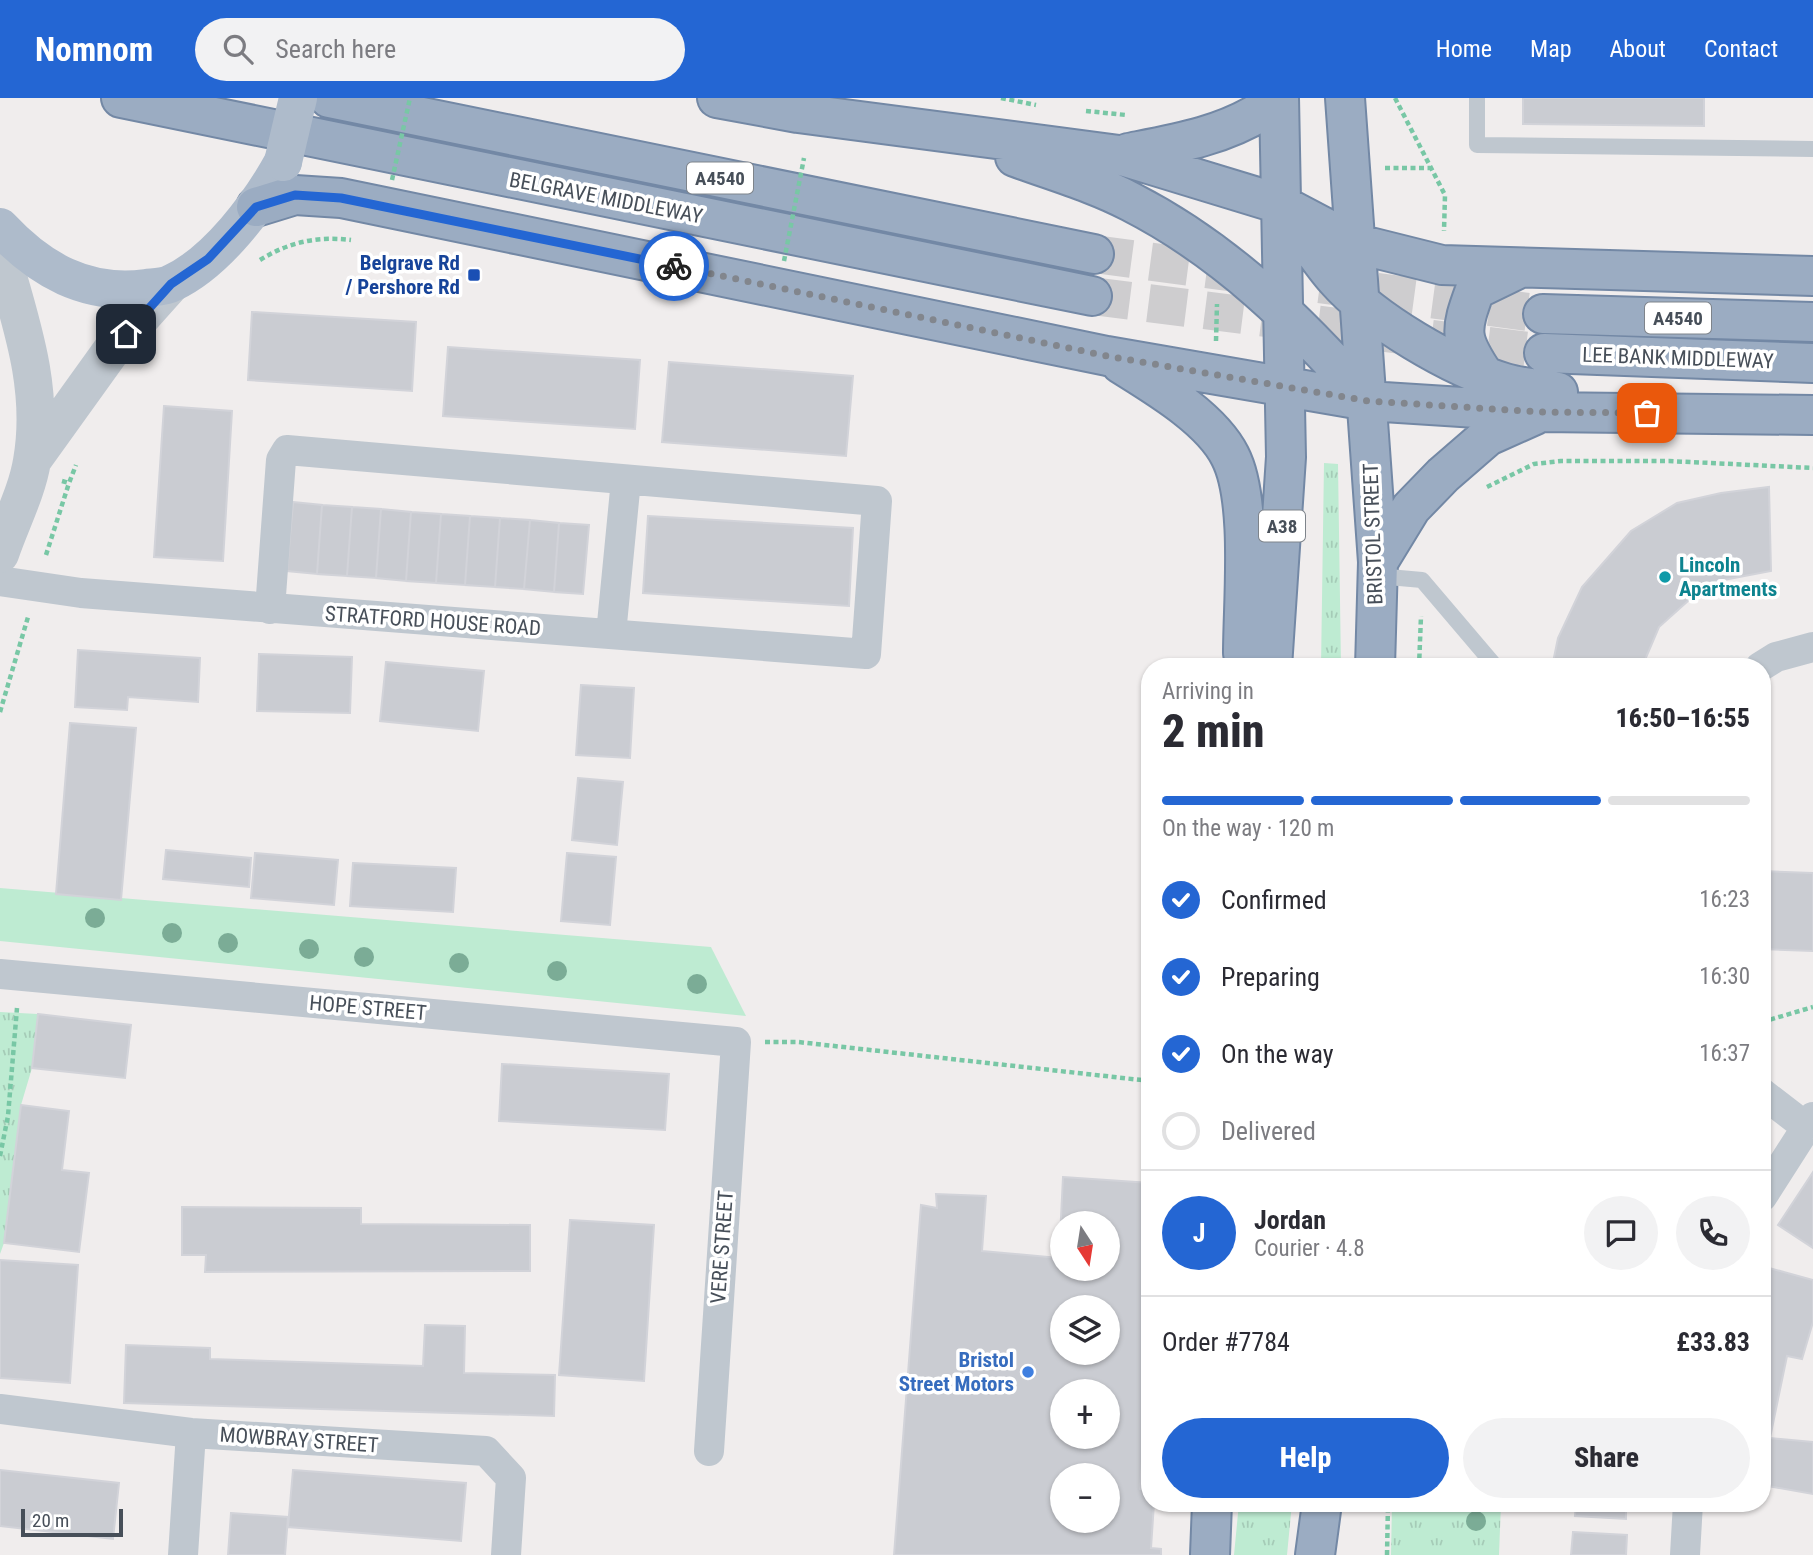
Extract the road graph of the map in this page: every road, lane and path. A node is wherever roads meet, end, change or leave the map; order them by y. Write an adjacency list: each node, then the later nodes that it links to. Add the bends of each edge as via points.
1 (121, 98): 34 (highway, BELGRAVE MIDDLEWAY / A4540)
2 (298, 98): 21 (main road, bridge, via 284,162)
3 (328, 98): 27 (highway, BELGRAVE MIDDLEWAY / A4540)
4 (410, 98): 22 (path, bridge, via 393,180 422,187)
5 (717, 98): 15 (highway)
6 (1001, 98): 12 (path)
7 (1269, 98): 17 (highway, via 1260,113 1226,128 1181,143)
8 (1279, 98): 20 (highway, A38)
9 (1345, 98): 25 (highway, BRISTOL STREET)
10 (1395, 98): 19 (path)
11 (1476, 98): 16 (lane, via 1477,145)
12 (1046, 106)
13 (1083, 111): 14 (path)
14 (1135, 115)
15 (960, 135): 17 (highway); 35 (highway, via 1130,201 1218,257)
16 (1813, 149)
17 (1119, 155): 20 (highway)
18 (804, 158): 28 (path, bridge)
19 (1430, 168)
20 (1280, 204): 25 (highway); 33 (highway); 35 (highway, A38)
21 (256, 207): 22 (highway, via 295,195 341,198); 32 (main road, via 208,259)
22 (414, 213): 40 (highway)
23 (0, 227): 32 (main road, via 64,278 127,290)
24 (360, 241): 30 (path, via 323,236 281,247)
25 (1354, 243): 29 (highway, via 1443,265); 33 (highway, BRISTOL STREET)
26 (0, 249): 49 (street, via 37,393)
27 (1094, 254)
28 (784, 261)
29 (1521, 267): 31 (highway); 42 (highway, via 1475,290 1470,303 1462,327)
30 (248, 268)
31 (1813, 276)
32 (171, 284): 49 (street, via 111,351)
33 (1348, 289): 38 (highway); 42 (highway, via 1420,343); 44 (highway, BRISTOL STREET)
34 (1092, 296)
35 (1281, 307): 38 (highway); 43 (highway, A38)
36 (1543, 314): 37 (highway, LEE BANK MIDDLEWAY / A4540)
37 (1813, 323)
38 (1311, 337): 43 (highway); 44 (highway)
39 (1544, 353): 41 (highway, LEE BANK MIDDLEWAY / A4540)
40 (1107, 356): 43 (highway); 59 (highway, via 1154,384 1201,421 1230,456 1243,515)
41 (1813, 363)
42 (1484, 376): 46 (highway, via 1507,384)
43 (1284, 385): 44 (highway); 60 (highway, A38, via 1286,457)
44 (1368, 401): 45 (highway); 54 (highway, BRISTOL STREET)
45 (1540, 412): 46 (highway); 54 (highway, via 1488,436 1443,475 1411,508)
46 (1701, 413): 47 (highway)
47 (1813, 415)
48 (78, 460): 49 (path, via 69,483)
49 (30, 468): 53 (street)
50 (1813, 468): 52 (path, via 1561,461 1534,464)
51 (626, 480): 56 (street, via 287,450 281,460); 57 (street); 57 (street, STRATFORD HOUSE ROAD, via 877,501 866,654)
52 (1476, 493)
53 (0, 554)
54 (1378, 569): 61 (highway, BRISTOL STREET); 62 (lane, via 1422,580)
55 (0, 581): 56 (street, STRATFORD HOUSE ROAD, via 81,593)
56 (270, 609): 57 (street, STRATFORD HOUSE ROAD)
57 (611, 634)
58 (1813, 647): 63 (street)
59 (1244, 658)
60 (1273, 658)
61 (1375, 658)
62 (1488, 658)
63 (1771, 660)
64 (10, 975): 67 (street, HOPE STREET); 71 (path, via 8,1116)
65 (1813, 1007): 66 (path)
66 (1771, 1019)
67 (736, 1042): 68 (path, via 798,1042); 75 (street, VERE STREET)
68 (1141, 1080)
69 (1771, 1099): 70 (street)
70 (1809, 1122): 72 (street)
71 (0, 1156)
72 (1771, 1183)
73 (0, 1409): 74 (street, MOWBRAY STREET)
74 (191, 1433): 80 (street); 81 (street, MOWBRAY STREET, via 486,1451 511,1478)
75 (709, 1451)
76 (1212, 1512): 82 (highway)
77 (1320, 1512): 83 (highway)
78 (1388, 1512): 84 (path)
79 (1687, 1512): 85 (street)
80 (183, 1555)
81 (506, 1555)
82 (1210, 1555)
83 (1315, 1555)
84 (1387, 1555)
85 (1685, 1555)

